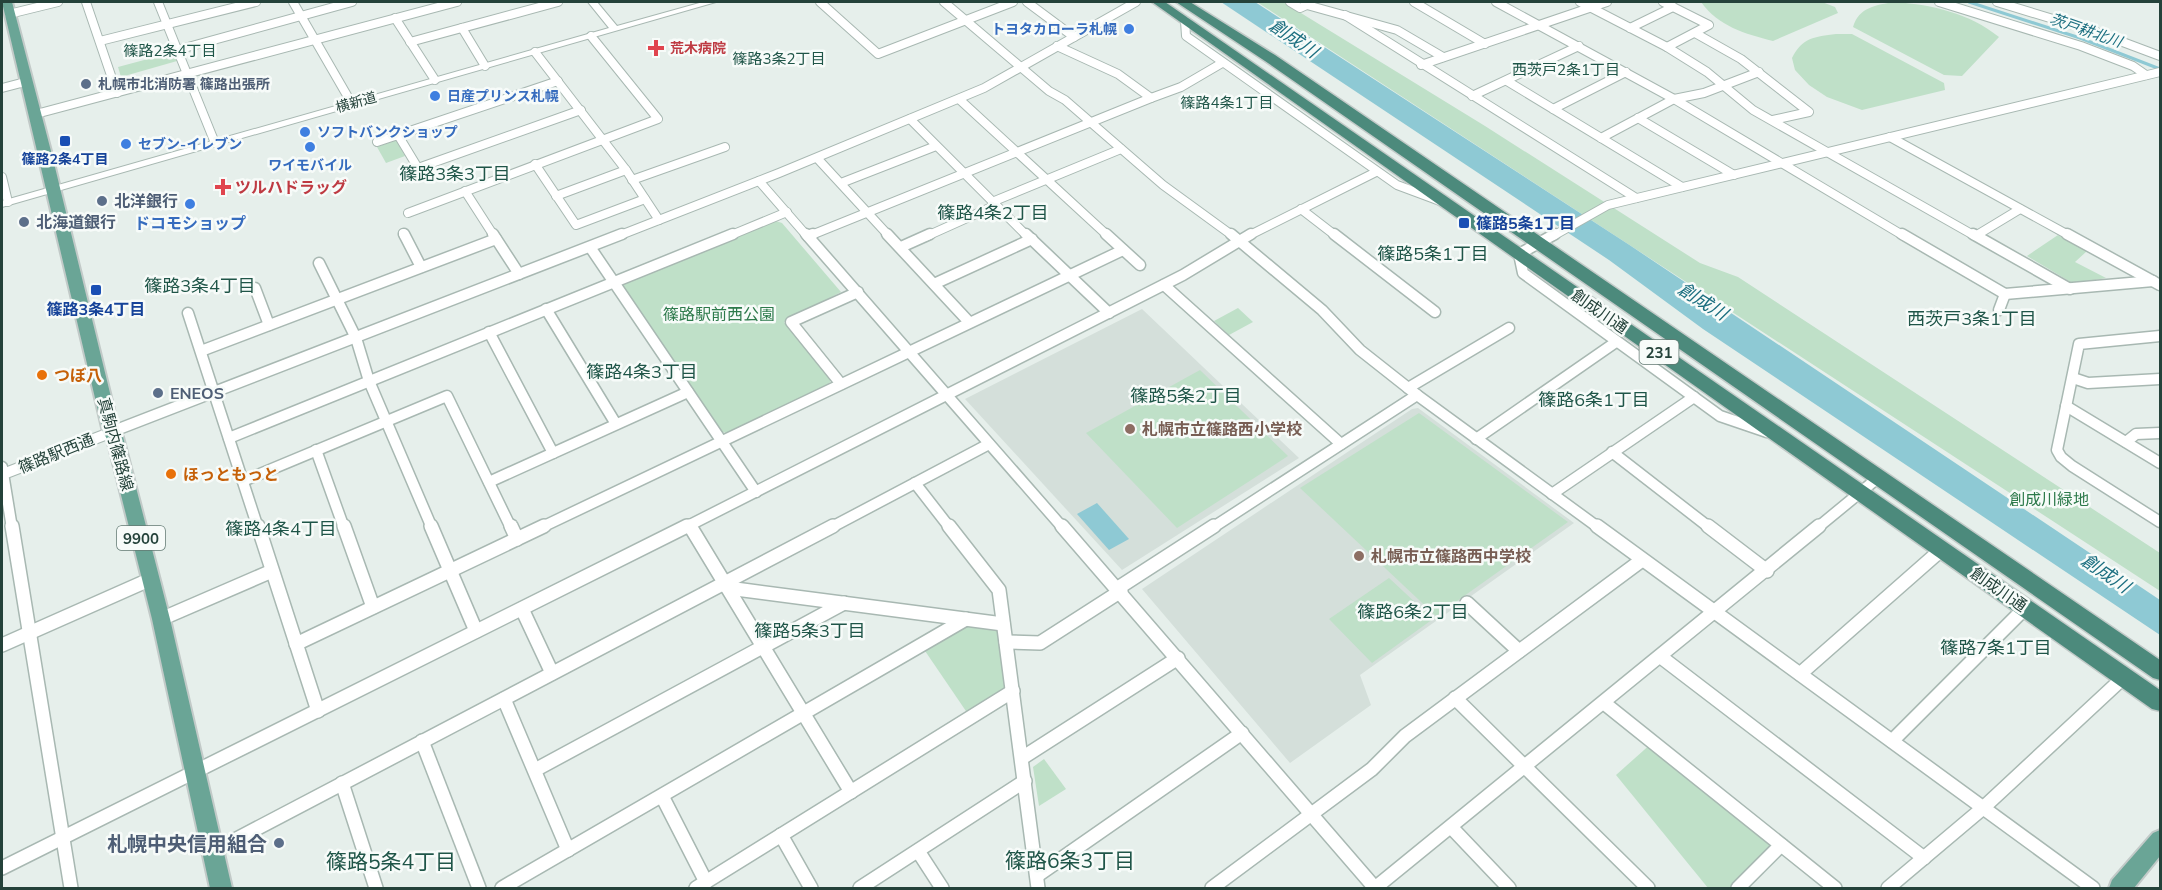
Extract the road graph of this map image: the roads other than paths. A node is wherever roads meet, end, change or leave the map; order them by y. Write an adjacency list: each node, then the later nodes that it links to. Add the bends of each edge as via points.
1 (58, 2): 29 (street)
2 (86, 2): 44 (street)
3 (159, 2): 35 (street)
4 (256, 2): 35 (street)
5 (293, 2): 30 (street)
6 (352, 2): 30 (street)
7 (457, 2): 32 (street)
8 (558, 2): 37 (street)
9 (593, 2): 39 (street)
10 (711, 2): 39 (street, 横新道)
11 (820, 2): 33 (street, via 878,54)
12 (944, 2): 33 (street)
13 (1013, 2): 33 (street)
14 (1027, 2): 42 (street)
15 (1136, 2): 42 (street)
16 (1158, 2): 34 (highway, 創成川通 / 231)
17 (1182, 2): 54 (highway, 創成川通 / 231)
18 (1290, 2): 26 (street, via 1299,8)
19 (1414, 2): 46 (street)
20 (1496, 2): 36 (street)
21 (1580, 2): 27 (street)
22 (1607, 2): 27 (street)
23 (1663, 2): 28 (street)
24 (1939, 2): 64 (street, via 2081,46)
25 (1997, 2): 52 (street)
26 (1311, 3): 31 (street)
27 (1591, 7): 36 (street); 38 (street)
28 (1673, 7): 38 (street); 40 (street, via 1709,25)
29 (7, 8): 68 (main road, 真駒内篠路線 / 9900)
30 (300, 15): 43 (street); 50 (street)
31 (1345, 15): 53 (street, via 1397,30); 56 (street)
32 (394, 18): 43 (street); 45 (street)
33 (966, 20): 59 (street)
34 (1185, 21): 55 (street, via 1186,36); 58 (highway, 創成川通 / 231)
35 (167, 24): 44 (street); 50 (street)
36 (1538, 25): 46 (street); 48 (street)
37 (462, 28): 45 (street); 57 (street)
38 (1630, 28): 49 (street)
39 (615, 29): 41 (street, 横新道)
40 (1695, 33): 49 (street); 61 (street)
41 (591, 36): 51 (street, 横新道); 87 (street, via 658,119)
42 (1074, 37): 47 (street)
43 (314, 40): 63 (street); 76 (street)
44 (100, 42): 71 (street)
45 (410, 42): 65 (street)
46 (1485, 44): 53 (street)
47 (1057, 46): 59 (street); 73 (street, via 1118,74)
48 (1579, 46): 60 (street); 67 (street)
49 (1667, 47): 69 (street)
50 (177, 50): 63 (street)
51 (535, 52): 57 (street, 横新道); 66 (street)
52 (2160, 56)
53 (1443, 57): 56 (street)
54 (1270, 58): 58 (highway); 127 (highway, 創成川通 / 231)
55 (1222, 63): 73 (street, via 1181,87); 99 (street)
56 (1421, 65): 72 (street)
57 (485, 66): 65 (street, 横新道)
58 (1250, 66): 115 (highway, 創成川通 / 231)
59 (1021, 67): 74 (street); 83 (street)
60 (1626, 72): 75 (street); 77 (street)
61 (1759, 72): 69 (street); 82 (street, via 1809,112)
62 (2160, 72): 64 (street)
63 (187, 74): 71 (street); 88 (street)
64 (2146, 75): 85 (street)
65 (435, 80): 76 (street, 横新道)
66 (558, 81): 78 (street); 84 (street)
67 (1507, 81): 72 (street); 77 (street)
68 (26, 82): 70 (street); 79 (main road, 真駒内篠路線 / 9900)
69 (1724, 86): 75 (street); 82 (street, via 1753,110)
70 (2, 88)
71 (117, 93): 79 (street)
72 (1472, 96): 111 (street)
73 (1151, 98): 83 (street)
74 (958, 99): 81 (street); 93 (street)
75 (1674, 99): 80 (street); 97 (street)
76 (352, 104): 88 (street, 横新道)
77 (1553, 109): 86 (street)
78 (581, 110): 84 (street, via 418,168); 87 (street)
79 (36, 114): 108 (main road, 真駒内篠路線 / 9900)
80 (1638, 118): 86 (street); 101 (street)
81 (910, 119): 90 (street); 95 (street)
82 (1773, 120): 94 (street)
83 (1092, 123): 92 (street); 93 (street)
84 (398, 135): 89 (street)
85 (1890, 137): 94 (street); 117 (street)
86 (1601, 138): 107 (street)
87 (603, 139): 96 (street); 98 (street)
88 (214, 142): 108 (street, 横新道)
89 (377, 142)
90 (936, 146): 100 (street); 106 (street)
91 (725, 147): 104 (street)
92 (1121, 149): 103 (street); 128 (street)
93 (1017, 152): 100 (street); 103 (street)
94 (1829, 152): 97 (street); 123 (street)
95 (816, 158): 105 (street); 106 (street)
96 (535, 164): 109 (street); 110 (street)
97 (1781, 164): 101 (street); 145 (street)
98 (626, 170): 104 (street); 110 (street)
99 (1376, 172): 115 (street, via 1397,185); 116 (street)
100 (964, 174): 114 (street); 119 (street)
101 (1734, 175): 107 (street)
102 (2, 177): 113 (street)
103 (1046, 179): 114 (street); 131 (street)
104 (632, 180): 112 (street)
105 (759, 181): 118 (street); 121 (street)
106 (840, 183): 119 (street)
107 (1682, 187): 111 (street)
108 (53, 190): 113 (street, 横新道); 173 (main road, 真駒内篠路線 / 9900)
109 (465, 191): 120 (street); 125 (street)
110 (556, 196): 112 (street, via 576,225)
111 (1636, 198): 127 (street, via 1597,210)
112 (645, 200): 121 (street)
113 (5, 203)
114 (994, 203): 126 (street); 130 (street)
115 (1446, 204): 132 (highway, 創成川通 / 231)
116 (1301, 209): 128 (street); 149 (street)
117 (2020, 209): 123 (street); 139 (street)
118 (787, 212): 124 (street); 138 (street)
119 (868, 212): 124 (street); 130 (street)
120 (408, 213)
121 (658, 220): 129 (street)
122 (403, 233): 135 (street)
123 (1977, 235): 143 (street)
124 (808, 236): 144 (street)
125 (496, 239): 135 (street); 136 (street)
126 (1032, 239): 137 (street); 140 (street)
127 (1545, 240): 132 (street); 188 (highway, 創成川通 / 231)
128 (1240, 242): 141 (street); 166 (street)
129 (590, 247): 136 (street); 138 (street)
130 (901, 247): 140 (street)
131 (1123, 250): 134 (street); 137 (street)
132 (1519, 254): 158 (street, via 1523,273); 175 (highway, 創成川通 / 231)
133 (319, 263): 146 (street)
134 (1140, 266)
135 (421, 267): 146 (street)
136 (519, 274): 157 (street)
137 (1069, 275): 151 (street); 152 (street)
138 (614, 282): 147 (street); 165 (street)
139 (2157, 283): 143 (street)
140 (934, 284): 152 (street)
141 (1164, 285): 151 (street); 181 (street)
142 (255, 288): 153 (street)
143 (2070, 289): 145 (street)
144 (858, 292): 160 (street); 164 (street, via 791,322)
145 (2005, 294): 148 (street)
146 (337, 300): 153 (street); 157 (street)
147 (546, 309): 155 (street); 172 (street)
148 (1998, 310)
149 (1435, 312)
150 (188, 313): 159 (street)
151 (1109, 313): 168 (street)
152 (969, 322): 160 (street)
153 (269, 326): 159 (street)
154 (1509, 328): 166 (street)
155 (489, 332): 163 (street); 184 (street)
156 (2160, 336): 161 (street, via 2079,344)
157 (356, 338): 163 (street); 167 (street)
158 (1616, 342): 169 (street); 177 (street)
159 (201, 351): 167 (street)
160 (908, 352): 164 (street); 168 (street)
161 (2073, 378): 162 (street, via 2088,383); 170 (street)
162 (2160, 379)
163 (369, 381): 171 (street); 176 (street)
164 (841, 384): 178 (street)
165 (688, 392): 172 (street); 178 (street)
166 (1412, 392): 177 (street); 181 (street)
167 (214, 394): 173 (street); 176 (street)
168 (947, 396): 180 (street); 192 (street)
169 (1694, 397): 175 (street, via 1720,416); 183 (street)
170 (2066, 406): 179 (street); 195 (street, via 2057,450 2061,457)
171 (386, 421): 182 (street); 190 (street, via 447,396); 200 (street)
172 (616, 424): 184 (street)
173 (111, 432): 187 (street, 篠路駅西通); 203 (main road, 真駒内篠路線 / 9900, via 116,437)
174 (2160, 433): 179 (street, via 2136,434)
175 (1782, 437): 193 (highway, 創成川通 / 231)
176 (229, 438): 189 (street)
177 (1476, 439): 194 (street)
178 (722, 440): 192 (street); 197 (street)
179 (2126, 442): 185 (street)
180 (989, 444): 191 (street); 205 (street)
181 (1341, 444): 205 (street)
182 (316, 450): 189 (street); 208 (street)
183 (1612, 452): 194 (street); 202 (street)
184 (553, 453): 190 (street)
185 (2160, 463)
186 (2, 467): 187 (street)
187 (2, 475): 216 (street)
188 (1879, 477): 193 (street); 224 (highway, 創成川通 / 231)
189 (243, 481): 201 (street)
190 (489, 482): 197 (street)
191 (915, 483): 204 (street); 214 (street, via 999,590)
192 (756, 492): 196 (street)
193 (1861, 493): 198 (highway, 創成川通 / 231); 202 (street)
194 (1552, 494): 199 (street)
195 (2160, 522)
196 (689, 525): 204 (street); 210 (street)
197 (517, 539): 200 (street)
198 (1941, 550): 209 (highway, 創成川通 / 231); 226 (street)
199 (1642, 560): 211 (street); 221 (street)
200 (450, 570): 208 (street); 215 (street)
201 (272, 571): 212 (street); 218 (street)
202 (1767, 571): 211 (street)
203 (151, 579): 212 (main road, 真駒内篠路線 / 9900); 216 (street)
204 (726, 585): 206 (street); 220 (street); 225 (street)
205 (1119, 589): 217 (street, via 1040,643); 223 (street)
206 (844, 603): 213 (street); 220 (street)
207 (1467, 603): 221 (street)
208 (373, 607): 218 (street)
209 (2025, 608): 227 (highway, 創成川通 / 231); 237 (street)
210 (522, 609): 215 (street); 225 (street)
211 (1715, 613): 222 (street); 226 (street)
212 (161, 619): 241 (main road, 真駒内篠路線 / 9900)
213 (966, 619): 214 (street); 234 (street)
214 (1003, 624): 217 (street)
215 (476, 631): 233 (street)
216 (30, 633): 219 (street); 250 (street)
217 (1006, 642): 228 (street)
218 (296, 644): 233 (street)
219 (2, 645)
220 (763, 647): 234 (street); 240 (street)
221 (1519, 651): 230 (street)
222 (1661, 657): 232 (street); 256 (street)
223 (1178, 658): 235 (street); 238 (street)
224 (2160, 671)
225 (552, 673): 229 (street)
226 (1800, 674): 237 (street)
227 (2124, 677): 231 (highway, 創成川通 / 231); 246 (street)
228 (1012, 691): 238 (street); 244 (street)
229 (504, 699): 236 (street); 240 (street)
230 (1455, 699): 239 (street); 247 (street)
231 (2160, 702)
232 (1604, 703): 239 (street); 252 (street)
233 (318, 711): 241 (street)
234 (804, 713): 244 (street); 245 (street)
235 (1242, 733): 247 (street); 258 (street)
236 (422, 741): 243 (street); 263 (street)
237 (1892, 741): 246 (street)
238 (1022, 758): 242 (street)
239 (1525, 767): 248 (street); 271 (street)
240 (535, 770): 253 (street)
241 (194, 772): 250 (street); 255 (main road, 真駒内篠路線 / 9900)
242 (1025, 781): 254 (street); 258 (street)
243 (342, 783): 255 (street); 262 (street)
244 (851, 792): 249 (street)
245 (662, 796): 253 (street); 259 (street)
246 (1983, 808): 256 (street); 275 (street)
247 (1312, 814): 268 (street); 269 (street)
248 (1451, 827): 269 (street); 270 (street)
249 (781, 835): 259 (street); 265 (street)
250 (62, 838): 257 (street); 260 (street)
251 (2160, 840): 276 (main road)
252 (1781, 845): 272 (street); 273 (street)
253 (568, 850): 264 (street)
254 (918, 851): 266 (street); 267 (street)
255 (212, 852): 261 (main road, 真駒内篠路線 / 9900)
256 (1924, 858): 274 (street)
257 (2, 868)
258 (1038, 882)
259 (701, 885)
260 (71, 888)
261 (221, 888)
262 (376, 888)
263 (479, 888)
264 (502, 888)
265 (811, 888)
266 (860, 888)
267 (942, 888)
268 (1212, 888)
269 (1375, 888)
270 (1509, 888)
271 (1648, 888)
272 (1738, 888)
273 (1835, 888)
274 (1888, 888)
275 (2093, 888)
276 (2120, 888)

